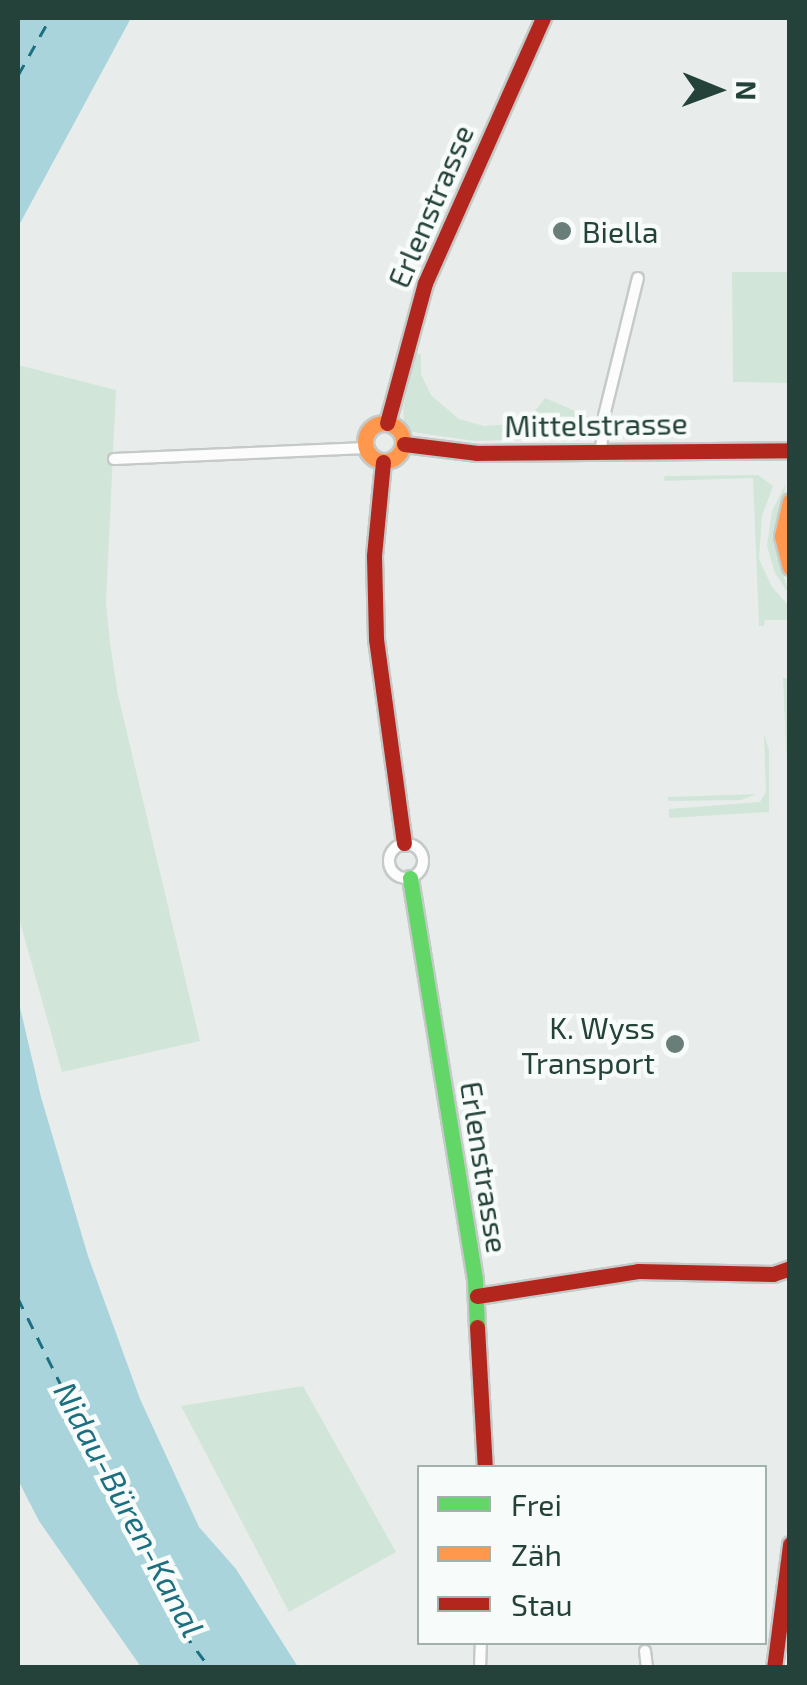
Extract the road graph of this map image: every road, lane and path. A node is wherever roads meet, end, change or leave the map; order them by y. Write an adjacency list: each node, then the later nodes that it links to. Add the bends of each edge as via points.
1 (543, 18): 3 (main road, Erlenstrasse, via 425,283)
2 (638, 278): 7 (street, Mittelstrasse)
3 (387, 423): 4 (main road, via 400,430); 5 (main road, via 369,430)
4 (404, 444): 7 (main road, Mittelstrasse, via 477,453); 9 (main road, via 397,457)
5 (366, 448): 8 (street); 9 (main road)
6 (790, 450): 7 (main road, Mittelstrasse)
7 (601, 451)
8 (114, 458)
9 (383, 462): 12 (main road, via 374,556 376,650)
10 (789, 505): 11 (main road, via 782,536)
11 (790, 568)
12 (404, 843): 13 (street, via 424,858); 13 (street, via 394,848 389,864 399,877)
13 (410, 878): 15 (main road, Erlenstrasse)
14 (790, 1268): 15 (main road, via 774,1274 638,1271)
15 (477, 1296): 16 (main road, Erlenstrasse)
16 (485, 1465)
17 (790, 1544): 23 (main road)
18 (790, 1630): 24 (main road)
19 (769, 1639): 22 (street)
20 (645, 1651): 21 (street)
21 (648, 1668)
22 (764, 1668)
23 (774, 1668)
24 (784, 1668)

